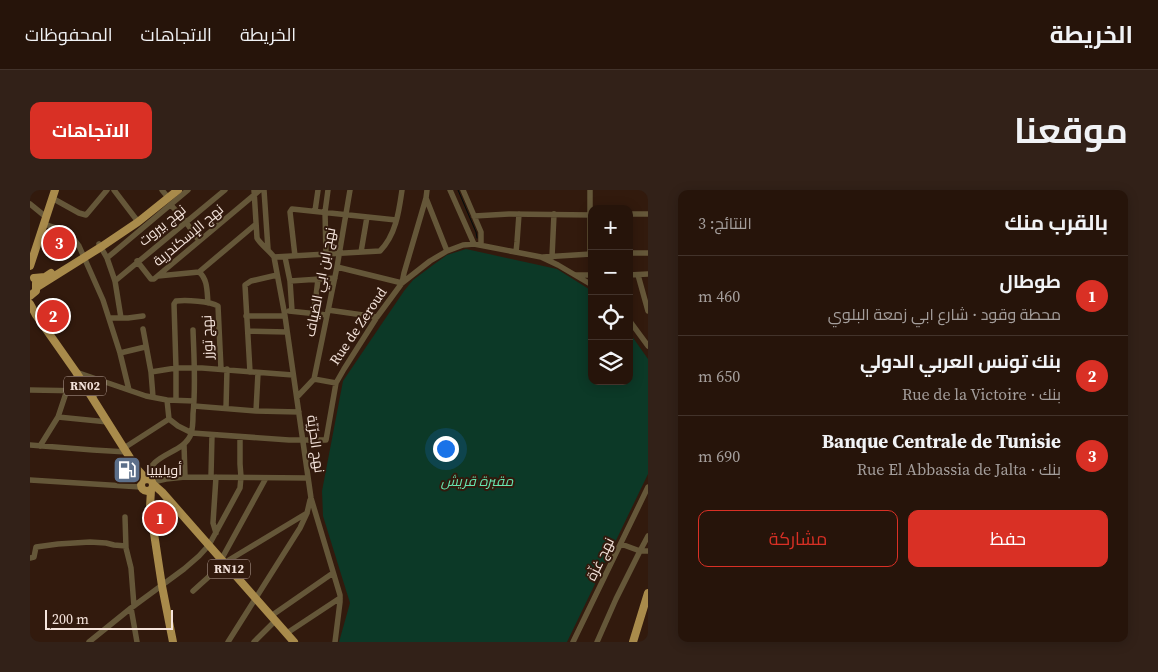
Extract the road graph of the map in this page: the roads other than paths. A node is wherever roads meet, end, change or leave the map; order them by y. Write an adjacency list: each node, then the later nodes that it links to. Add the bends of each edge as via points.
1 (55, 190): 17 (main road)
2 (107, 190): 17 (street, via 82,215)
3 (114, 190): 32 (street)
4 (178, 190): 39 (main road, via 138,222)
5 (188, 190): 20 (street)
6 (225, 190): 35 (street, نهج بيروت)
7 (318, 190): 22 (street)
8 (328, 190): 23 (street)
9 (350, 190): 29 (street, نهج ابن ابي الضياف)
10 (402, 190): 33 (street)
11 (426, 190): 18 (street)
12 (450, 190): 38 (street)
13 (463, 190): 30 (street)
14 (590, 190): 21 (street)
15 (258, 191): 36 (street, نهج الحرّيّة); 37 (street, نهج الإسكندرية); 41 (street)
16 (166, 192): 32 (main road)
17 (52, 198): 34 (main road)
18 (426, 198): 42 (street); 73 (street)
19 (30, 204): 34 (street)
20 (171, 205): 35 (street); 56 (street)
21 (591, 205)
22 (315, 211): 23 (street); 51 (street, via 292,209 290,212)
23 (325, 212): 29 (street); 48 (street)
24 (519, 214): 25 (street); 30 (street); 44 (street)
25 (554, 214): 26 (street); 55 (street)
26 (588, 214)
27 (633, 214): 28 (street)
28 (648, 214)
29 (346, 215): 31 (street); 45 (street, نهج ابن ابي الضياف)
30 (474, 216): 40 (street, via 481,232)
31 (368, 217): 33 (street); 43 (street)
32 (136, 219): 39 (main road)
33 (396, 220): 43 (street, via 382,249)
34 (45, 221): 50 (street, via 68,232); 58 (main road)
35 (186, 222): 37 (street); 57 (street, نهج بيروت)
36 (256, 224): 41 (street, نهج الحرّيّة, via 258,241); 60 (street)
37 (199, 241): 68 (street, نهج الإسكندرية)
38 (474, 244): 40 (street); 42 (street)
39 (100, 246): 50 (main road); 56 (street)
40 (481, 246): 44 (street)
41 (268, 249): 52 (street, نهج الحرّيّة)
42 (447, 250): 73 (street)
43 (361, 252): 45 (street)
44 (516, 252): 54 (street)
45 (339, 253): 48 (street); 59 (street, نهج ابن ابي الضياف)
46 (633, 253): 47 (street)
47 (648, 253)
48 (326, 254): 51 (street)
49 (588, 254): 55 (street)
50 (83, 256): 66 (main road, via 45,277); 75 (main road); 87 (street, via 98,285)
51 (295, 256): 53 (street)
52 (274, 257): 53 (street); 62 (street, نهج الحرّيّة)
53 (285, 257): 72 (street)
54 (541, 257): 55 (street); 67 (street)
55 (552, 257)
56 (107, 258): 71 (street)
57 (137, 262): 68 (street, via 151,279); 71 (street, نهج بيروت)
58 (30, 266)
59 (337, 267): 69 (street, نهج ابن ابي الضياف); 73 (street)
60 (199, 272): 68 (street); 77 (street, via 205,278)
61 (648, 274): 65 (street)
62 (277, 275): 83 (street, نهج الحرّيّة); 85 (street, via 246,284)
63 (588, 275): 67 (street)
64 (633, 275): 65 (street)
65 (638, 275): 80 (street)
66 (32, 276): 75 (main road)
67 (576, 276): 74 (street)
68 (156, 278)
69 (334, 278): 70 (street); 81 (street, نهج ابن ابي الضياف)
70 (318, 279): 72 (street); 82 (street)
71 (115, 281): 88 (street)
72 (290, 281): 79 (street)
73 (402, 283): 86 (street, Rue de Zeroud)
74 (588, 283)
75 (36, 287): 76 (main road)
76 (30, 296)
77 (208, 303): 97 (street, via 175,302); 99 (street, نهج توزر, via 219,308)
78 (30, 304): 100 (main road, RN02)
79 (292, 311): 82 (street); 83 (street)
80 (648, 311)
81 (327, 312): 82 (street); 86 (street); 105 (street, نهج ابن ابي الضياف)
82 (314, 313)
83 (285, 314): 85 (street); 93 (street, نهج الحرّيّة)
84 (142, 316): 88 (street)
85 (246, 316): 92 (street)
86 (377, 317): 107 (street, Rue de Zeroud)
87 (109, 318): 88 (street); 96 (street)
88 (121, 318)
89 (633, 325): 94 (street)
90 (143, 329): 95 (street)
91 (193, 330): 98 (street)
92 (248, 331): 93 (street); 102 (street)
93 (287, 332): 104 (street, نهج الحرّيّة)
94 (648, 346)
95 (146, 347): 96 (street); 101 (street)
96 (120, 354): 110 (street)
97 (176, 368): 98 (street); 101 (street); 115 (street)
98 (194, 368): 99 (street); 116 (street)
99 (224, 369): 102 (street); 117 (street, نهج توزر)
100 (76, 372): 106 (street); 111 (main road, RN02)
101 (151, 372): 112 (street)
102 (250, 372): 103 (street)
103 (258, 373): 104 (street); 118 (street)
104 (293, 375): 113 (street, نهج الحرّيّة)
105 (314, 379): 107 (street); 113 (street)
106 (103, 382): 110 (street); 111 (street)
107 (336, 383): 126 (street, Rue de Zeroud, via 326,440)
108 (30, 390): 109 (street)
109 (67, 390): 111 (street); 120 (street)
110 (129, 390): 112 (street)
111 (90, 394): 122 (main road, RN02)
112 (153, 397): 114 (street)
113 (297, 397): 119 (street, نهج الحرّيّة)
114 (168, 400): 115 (street); 121 (street)
115 (176, 400): 116 (street)
116 (194, 404): 117 (street); 123 (street)
117 (226, 408): 118 (street)
118 (256, 411): 119 (street)
119 (299, 412): 126 (street, نهج الحرّيّة)
120 (58, 417): 122 (street); 129 (street)
121 (169, 419): 123 (street); 130 (street)
122 (108, 422): 130 (main road, RN02)
123 (192, 433): 124 (street); 127 (street)
124 (212, 435): 125 (street); 132 (street)
125 (240, 437): 126 (street); 133 (street)
126 (303, 440): 135 (street, نهج الحرّيّة)
127 (184, 444): 131 (street); 137 (street, via 156,461 148,470)
128 (30, 445): 129 (street)
129 (40, 446): 130 (street)
130 (125, 450): 137 (main road, RN02)
131 (185, 477): 132 (street); 137 (street)
132 (214, 477): 133 (street); 142 (street, via 213,523)
133 (242, 477): 134 (street); 142 (street, via 238,493)
134 (266, 478): 135 (street); 144 (street)
135 (308, 478): 139 (street, نهج الحرّيّة)
136 (30, 480): 137 (street)
137 (148, 485): 146 (main road, RN12, via 158,488); 154 (main road)
138 (648, 487): 145 (street, نهج غزّة)
139 (310, 498): 140 (street); 153 (street, نهج الحرّيّة)
140 (307, 513): 150 (street); 158 (street)
141 (125, 517): 147 (street)
142 (216, 533): 146 (street)
143 (648, 536): 148 (street)
144 (231, 544): 150 (street); 152 (street)
145 (621, 544): 148 (street); 169 (street, نهج غزّة)
146 (209, 545): 152 (main road, RN12); 154 (street)
147 (126, 546): 151 (street, via 93,542 54,544 36,547 34,557); 159 (street, via 131,568)
148 (640, 551): 149 (street); 170 (street)
149 (648, 551)
150 (241, 552): 152 (street)
151 (30, 558)
152 (223, 562): 155 (street); 158 (main road, RN12)
153 (333, 573): 157 (street, نهج الحرّيّة); 160 (street)
154 (162, 586): 159 (street); 165 (main road)
155 (193, 591)
156 (648, 593): 171 (main road)
157 (340, 598): 161 (street); 168 (street, نهج الحرّيّة)
158 (256, 599): 160 (main road, RN12); 166 (street)
159 (132, 607): 163 (street); 164 (street)
160 (273, 618): 161 (main road, RN12); 167 (street)
161 (287, 634): 162 (main road, RN12)
162 (292, 641)
163 (89, 642)
164 (137, 642)
165 (173, 642)
166 (228, 642)
167 (254, 642)
168 (335, 642)
169 (572, 642)
170 (596, 642)
171 (633, 642)

